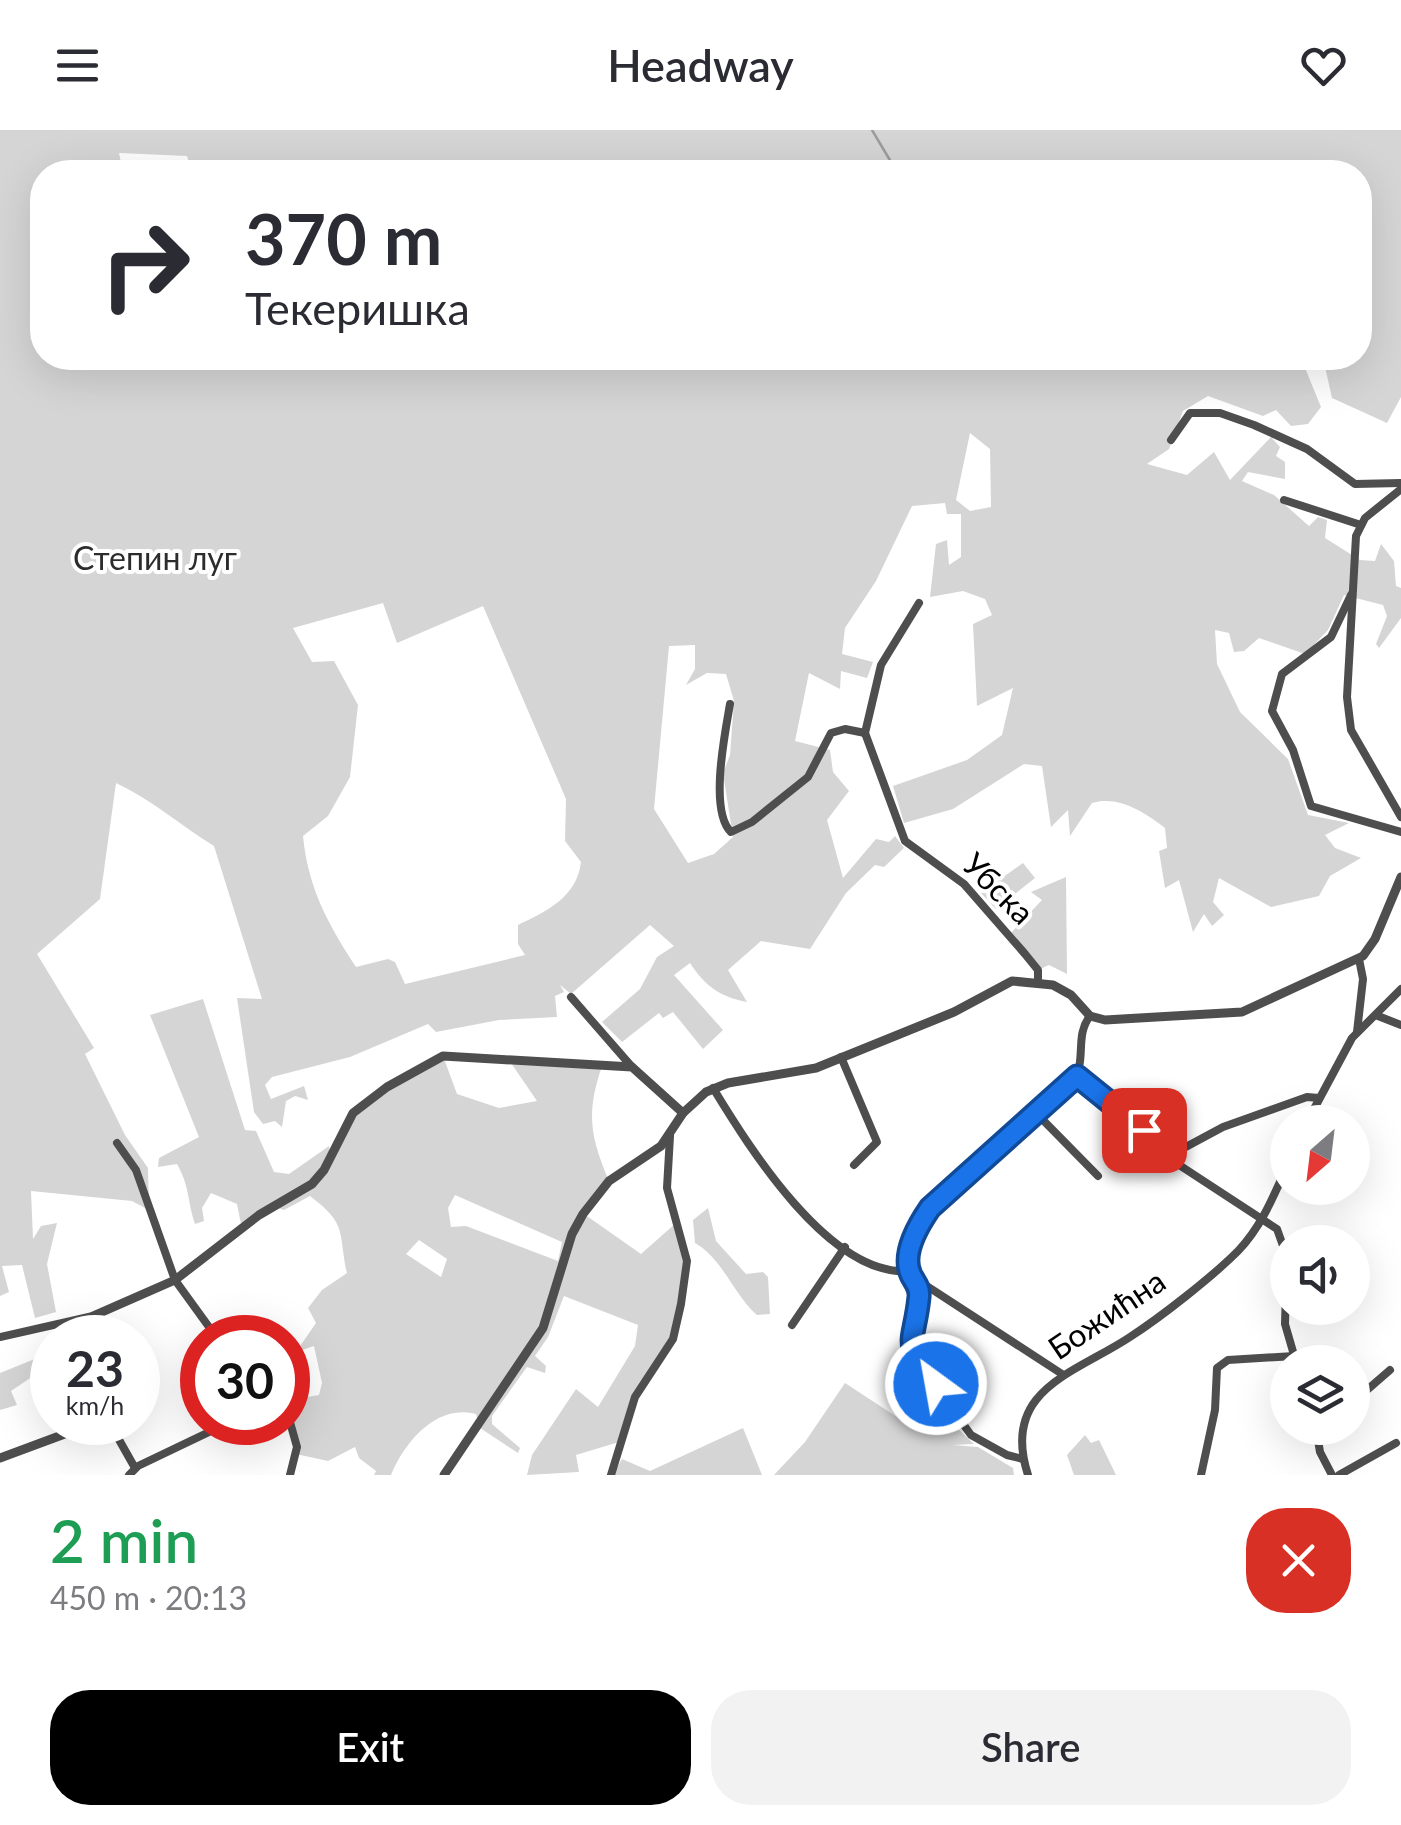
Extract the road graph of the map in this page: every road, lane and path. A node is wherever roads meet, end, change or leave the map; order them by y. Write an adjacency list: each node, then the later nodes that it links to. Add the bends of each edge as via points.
1 (1171, 440): 2 (street, via 1190,413 1220,413 1306,450 1355,484)
2 (1401, 486): 4 (street)
3 (1284, 500): 4 (street)
4 (1361, 525): 5 (street)
5 (1353, 591): 9 (street, via 1351,730); 10 (street, via 1330,636 1282,674 1272,711 1311,806)
6 (920, 604): 8 (street, via 882,665)
7 (730, 704): 8 (street, via 720,774 731,832 803,782 831,733)
8 (865, 733): 14 (street, Убска, via 905,842 964,884 1038,970)
9 (1401, 817)
10 (1401, 832)
11 (1401, 878): 12 (street)
12 (1399, 889): 13 (street, via 1376,939)
13 (1358, 959): 17 (street, via 1242,1012); 20 (street)
14 (1038, 980): 17 (street, via 1066,991); 21 (street, via 999,986 954,1012)
15 (1401, 990): 18 (street)
16 (570, 998): 22 (street)
17 (1090, 1016): 23 (street)
18 (1378, 1016): 19 (street); 20 (street)
19 (1401, 1025)
20 (1357, 1032): 25 (street)
21 (841, 1057): 24 (street, via 802,1072); 32 (street, via 877,1142)
22 (632, 1067): 27 (street); 38 (street, via 443,1056 362,1105 318,1178)
23 (1077, 1076): 28 (street); 31 (street)
24 (713, 1088): 27 (street); 36 (street, via 785,1192)
25 (1319, 1098): 26 (street); 31 (street, via 1222,1127)
26 (1316, 1105)
27 (683, 1113): 29 (street)
28 (1037, 1114): 33 (street); 37 (street, via 927,1212 914,1240)
29 (671, 1134): 59 (street, via 609,1181 583,1214 544,1328); 60 (street, via 667,1188 686,1261 681,1304 673,1339 634,1400)
30 (117, 1144): 38 (street, via 136,1170)
31 (1169, 1156): 35 (street)
32 (854, 1165)
33 (1098, 1176)
34 (1270, 1203): 35 (street, Божићна)
35 (1264, 1216): 44 (street, via 1286,1250); 47 (street, Божићна, via 1236,1252 1155,1319)
36 (845, 1247): 37 (street, via 874,1266); 41 (street)
37 (911, 1274): 47 (street); 56 (street, via 920,1293 910,1330 917,1360 971,1435)
38 (175, 1280): 39 (street); 40 (street)
39 (94, 1315)
40 (200, 1315)
41 (792, 1324)
42 (30, 1330): 43 (street)
43 (0, 1337)
44 (1291, 1345)
45 (1270, 1359): 62 (street, via 1228,1360 1217,1368)
46 (1390, 1370): 48 (street)
47 (1062, 1374): 56 (street, Божићна, via 1032,1410)
48 (1370, 1388)
49 (1396, 1444): 63 (street)
50 (35, 1445): 55 (street)
51 (120, 1445): 57 (street)
52 (185, 1445): 57 (street)
53 (296, 1445): 58 (street)
54 (1319, 1445): 63 (street)
55 (0, 1458)
56 (1023, 1458): 61 (street, Божићна)
57 (132, 1472)
58 (290, 1475)
59 (444, 1475)
60 (610, 1475)
61 (1028, 1475)
62 (1201, 1475)
63 (1336, 1475)

